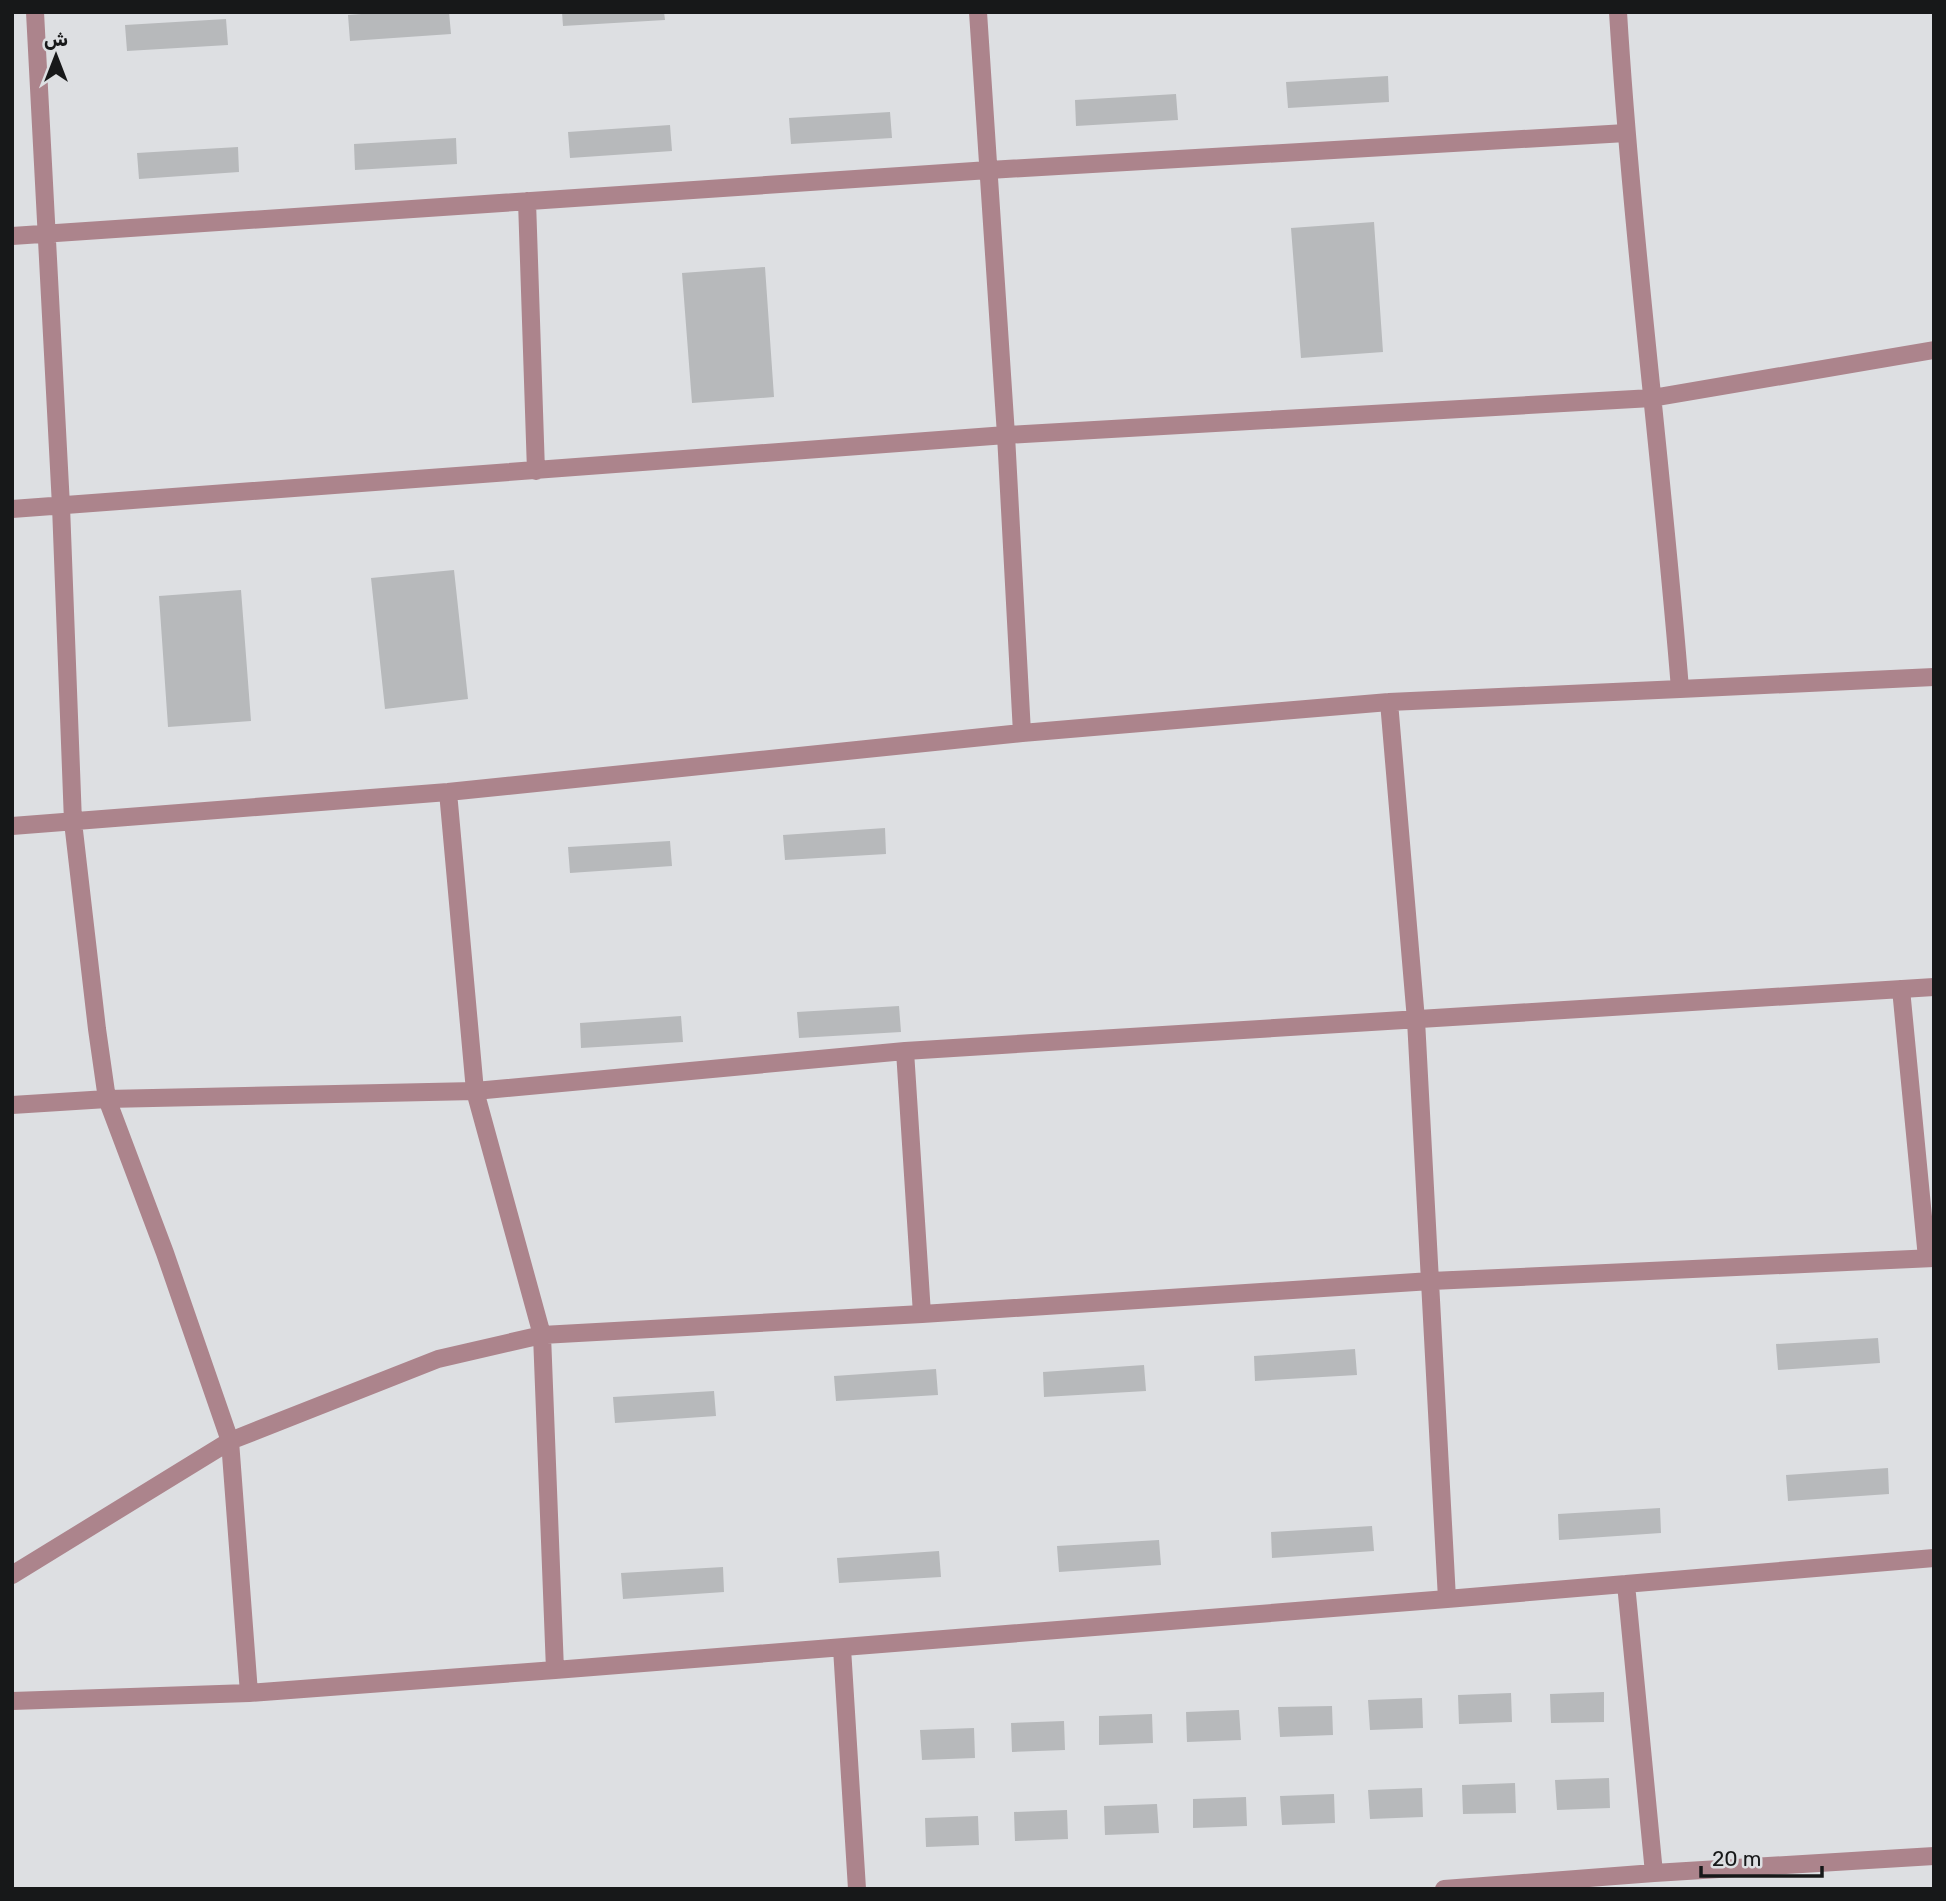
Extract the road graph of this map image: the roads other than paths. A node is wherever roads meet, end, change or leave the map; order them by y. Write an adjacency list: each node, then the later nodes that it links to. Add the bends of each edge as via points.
1 (35, 12): 7 (street)
2 (978, 12): 5 (street)
3 (1618, 12): 4 (street)
4 (1626, 133): 5 (street); 10 (street)
5 (989, 170): 6 (street); 11 (street)
6 (527, 201): 7 (street); 12 (street)
7 (47, 233): 8 (street); 13 (street)
8 (12, 236)
9 (1934, 350): 10 (street)
10 (1652, 398): 11 (street); 16 (street)
11 (1006, 435): 12 (street); 18 (street)
12 (536, 471): 13 (street)
13 (61, 506): 14 (street); 20 (street)
14 (12, 509)
15 (1934, 677): 16 (street)
16 (1680, 689): 17 (street)
17 (1389, 702): 18 (street); 24 (street)
18 (1022, 733): 19 (street)
19 (448, 792): 20 (street); 26 (street)
20 (73, 822): 21 (street); 27 (street)
21 (12, 826)
22 (1934, 987): 23 (street)
23 (1901, 989): 24 (street); 29 (street)
24 (1416, 1020): 25 (street); 30 (street)
25 (905, 1051): 26 (street); 31 (street)
26 (475, 1091): 27 (street); 32 (street)
27 (107, 1099): 28 (street); 33 (street)
28 (12, 1105)
29 (1931, 1258): 30 (street)
30 (1431, 1281): 31 (street); 37 (street)
31 (922, 1314): 32 (street)
32 (542, 1335): 33 (street, via 438,1359); 39 (street)
33 (230, 1441): 35 (street); 40 (street)
34 (1934, 1558): 36 (street)
35 (12, 1575)
36 (1626, 1584): 37 (street); 43 (street)
37 (1447, 1600): 38 (street)
38 (842, 1648): 39 (street); 44 (street)
39 (555, 1670): 40 (street)
40 (249, 1692): 41 (street)
41 (12, 1701)
42 (1934, 1856): 43 (street)
43 (1654, 1873): 45 (street)
44 (857, 1889)
45 (1444, 1889)

